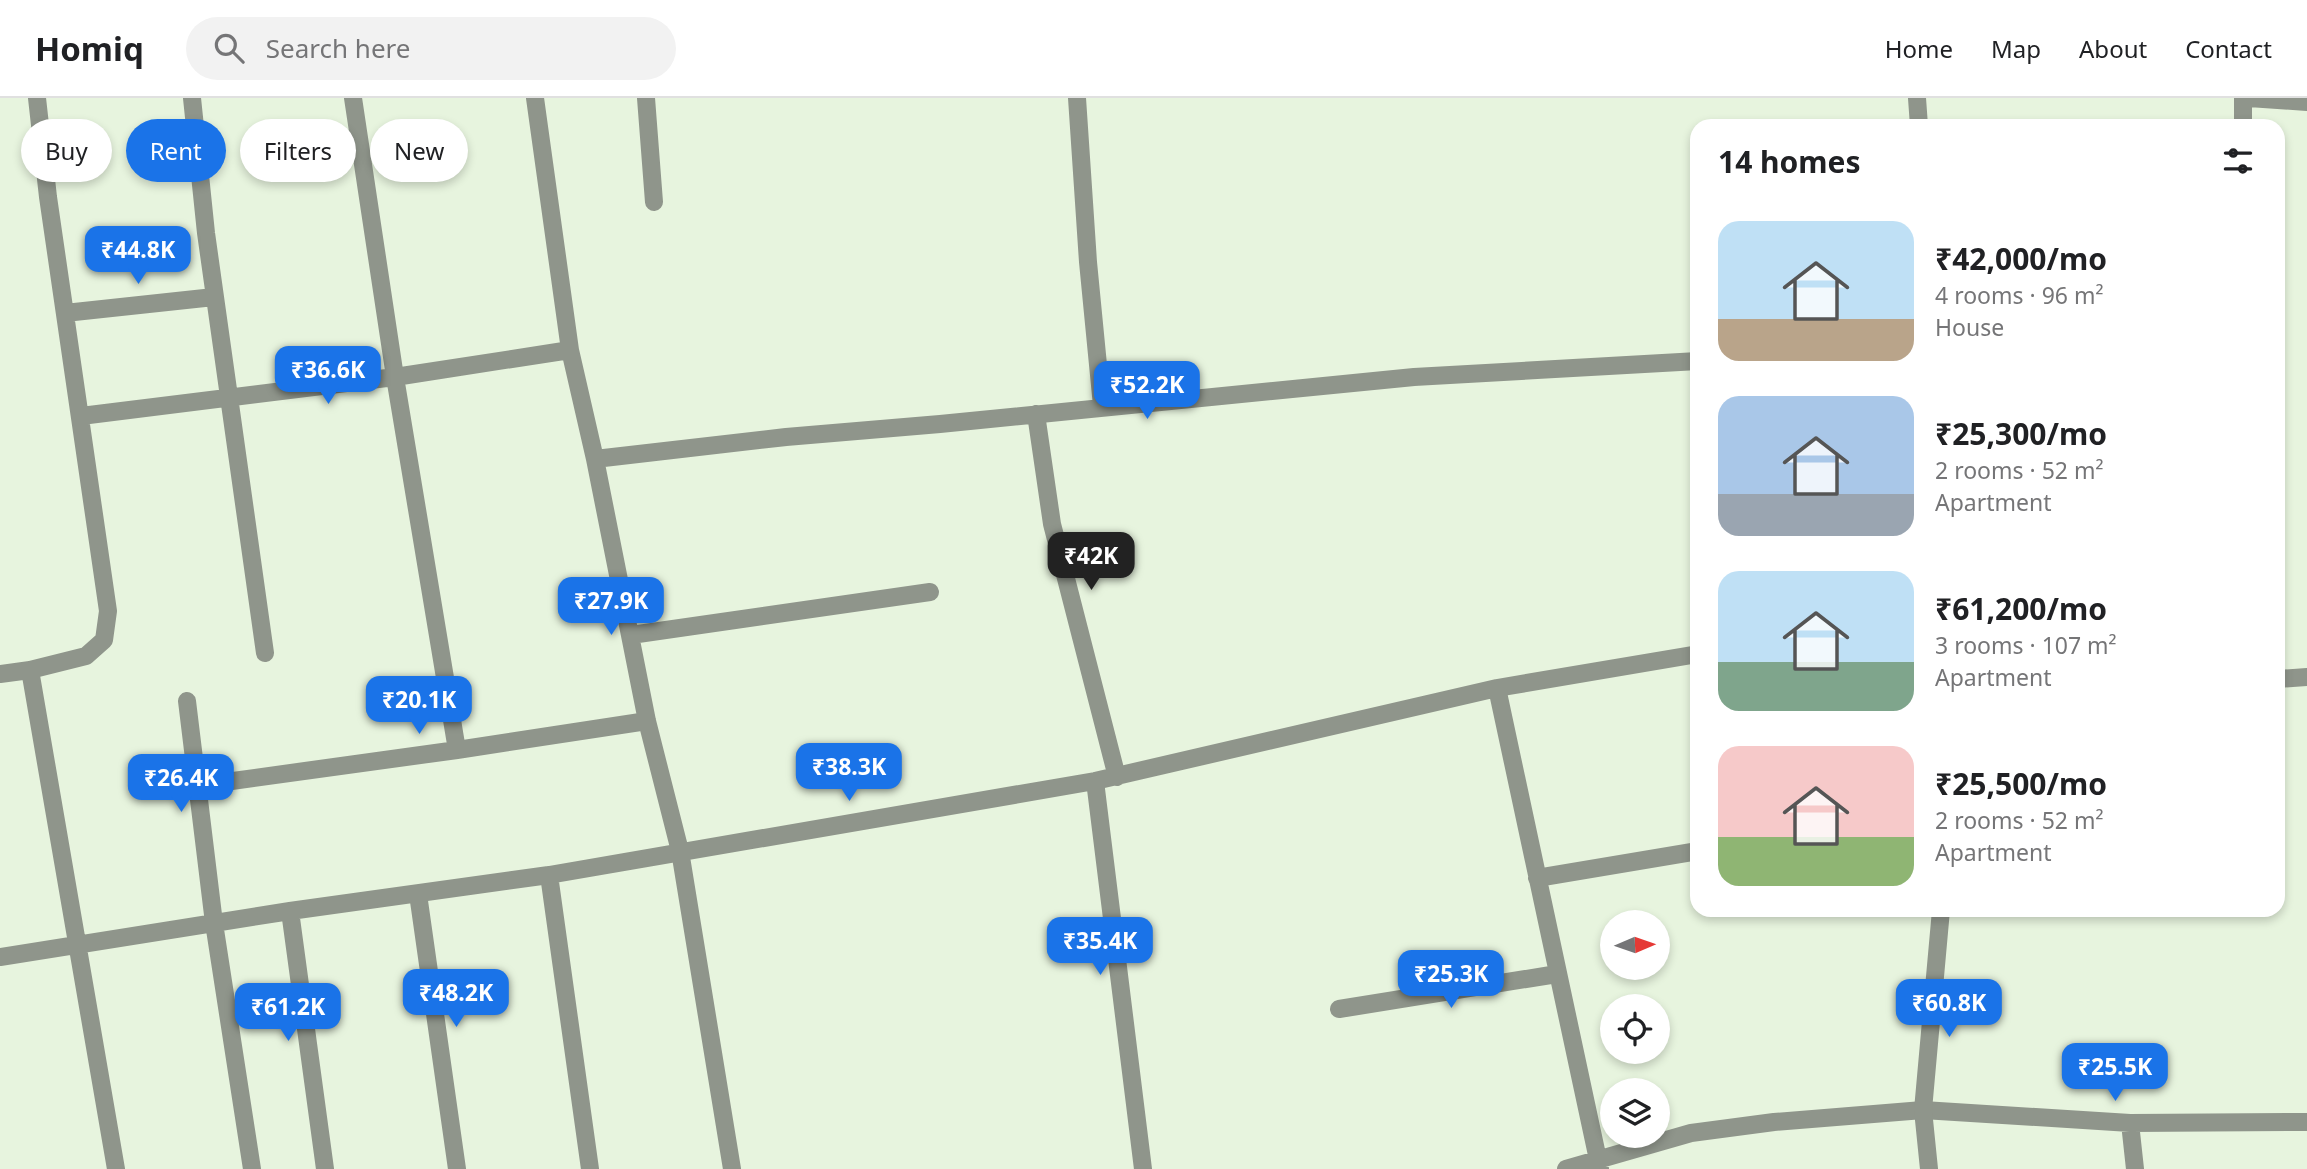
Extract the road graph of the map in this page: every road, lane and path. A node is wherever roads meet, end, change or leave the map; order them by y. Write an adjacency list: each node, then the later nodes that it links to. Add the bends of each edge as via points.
1 (37, 98): 15 (street)
2 (192, 98): 14 (street)
3 (354, 98): 18 (street)
4 (536, 98): 16 (street)
5 (646, 98): 13 (street)
6 (1077, 98): 20 (street)
7 (1917, 98): 11 (street)
8 (2243, 98): 12 (street)
9 (2249, 98): 10 (street)
10 (2307, 102)
11 (1918, 119)
12 (2243, 119)
13 (654, 202)
14 (214, 297): 15 (street); 19 (street)
15 (65, 313): 22 (street)
16 (570, 350): 18 (street); 23 (street)
17 (1690, 361): 20 (street, via 1414,377)
18 (394, 377): 19 (street); 35 (street)
19 (229, 399): 22 (street); 26 (street)
20 (1102, 406): 21 (street)
21 (1036, 414): 23 (street); 36 (street, via 1052,524)
22 (81, 416): 28 (street, via 108,611 104,640 86,656)
23 (595, 459): 25 (street)
24 (930, 592): 25 (street)
25 (631, 635): 34 (street)
26 (265, 653)
27 (1690, 655): 32 (street)
28 (30, 670): 29 (street); 47 (street)
29 (0, 674)
30 (2307, 677): 31 (street)
31 (2285, 679)
32 (1497, 688): 36 (street); 42 (street)
33 (187, 701): 38 (street)
34 (647, 721): 35 (street); 39 (street)
35 (457, 750): 38 (street)
36 (1118, 777): 37 (street)
37 (1095, 781): 39 (street); 61 (street)
38 (196, 786): 46 (street)
39 (680, 851): 41 (street); 60 (street)
40 (1690, 852): 42 (street)
41 (549, 874): 43 (street); 59 (street)
42 (1537, 878): 49 (street)
43 (418, 894): 44 (street); 58 (street)
44 (290, 911): 46 (street); 57 (street)
45 (1940, 917): 51 (street)
46 (214, 923): 47 (street); 56 (street)
47 (79, 945): 48 (street); 55 (street)
48 (0, 957)
49 (1557, 974): 50 (street); 54 (street)
50 (1339, 1009)
51 (1923, 1110): 53 (street); 54 (street, via 1691,1133); 63 (street)
52 (2307, 1122): 53 (street)
53 (2130, 1123): 64 (street)
54 (1599, 1164): 62 (street)
55 (116, 1169)
56 (252, 1169)
57 (325, 1169)
58 (457, 1169)
59 (590, 1169)
60 (732, 1169)
61 (1143, 1169)
62 (1566, 1169)
63 (1928, 1169)
64 (2135, 1169)

